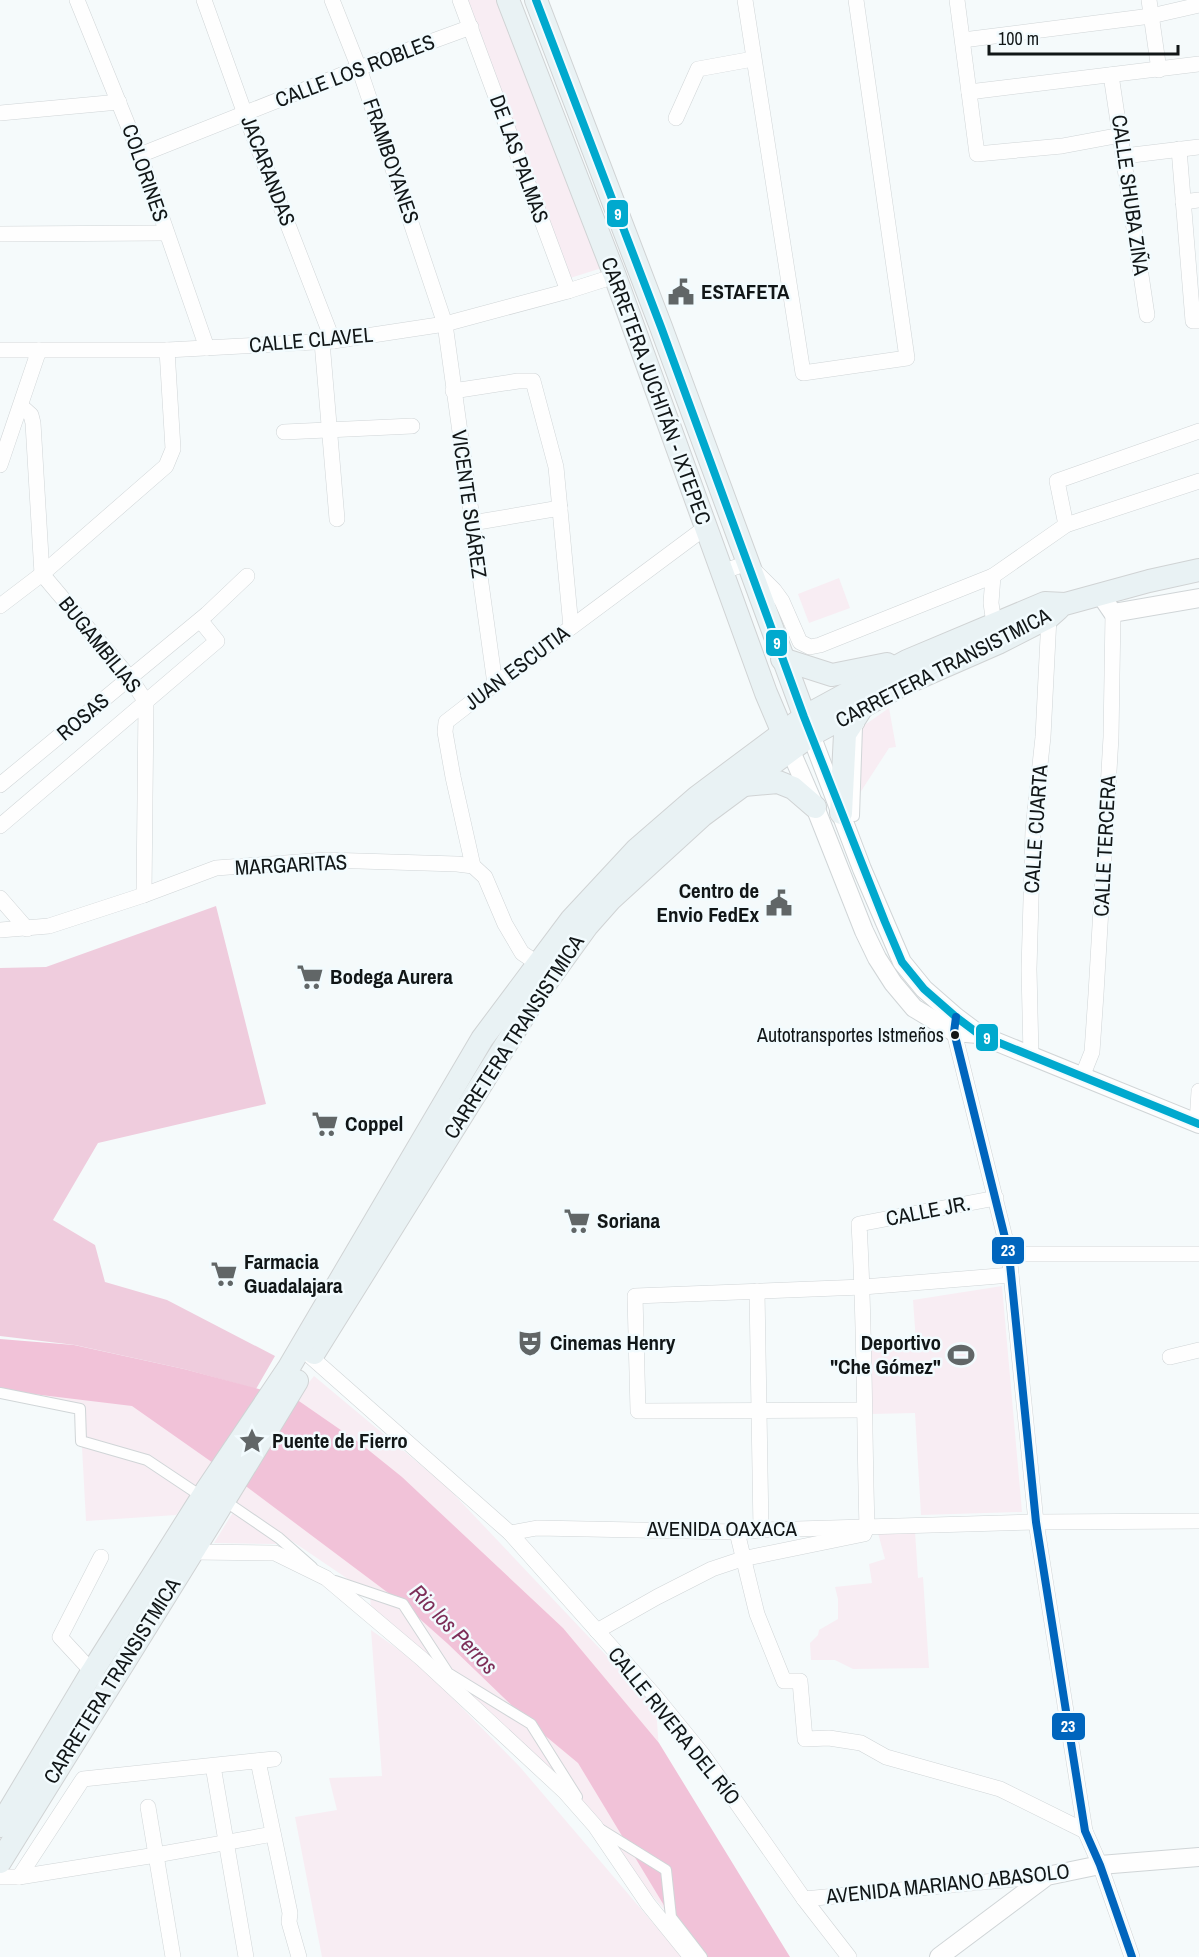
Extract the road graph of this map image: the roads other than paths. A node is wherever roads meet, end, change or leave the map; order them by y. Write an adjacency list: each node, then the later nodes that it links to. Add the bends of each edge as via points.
1 (77, 0): 21 (street, COLORINES)
2 (204, 0): 23 (street, JACARANDAS)
3 (332, 0): 17 (street, FRAMBOYANES)
4 (460, 0): 13 (street, DE LAS PALMAS)
5 (508, 0): 35 (main road, CARRETERA JUCHITÁN - IXTEPEC)
6 (536, 0): 58 (main road, CARRETERA JUCHITÁN - IXTEPEC)
7 (745, 0): 15 (street)
8 (856, 0): 15 (street, via 907,358 803,373)
9 (957, 0): 14 (street)
10 (1198, 0): 11 (street)
11 (1199, 5): 12 (street)
12 (1150, 8): 14 (street); 18 (street)
13 (471, 27): 17 (street, CALLE LOS ROBLES); 36 (street, DE LAS PALMAS)
14 (963, 40): 20 (street)
15 (753, 59): 24 (street, via 698,69)
16 (1199, 64): 18 (street)
17 (359, 68): 23 (street, CALLE LOS ROBLES); 39 (street, FRAMBOYANES)
18 (1159, 70): 19 (street)
19 (1111, 75): 20 (street); 25 (street, CALLE SHUBA ZIÑA)
20 (969, 92): 25 (street, via 977,154 1062,146)
21 (119, 102): 22 (street); 28 (street, COLORINES)
22 (0, 113)
23 (245, 114): 28 (street, CALLE LOS ROBLES); 40 (street, JACARANDAS)
24 (676, 118)
25 (1121, 135): 29 (street, CALLE SHUBA ZIÑA)
26 (1199, 147): 27 (street)
27 (1179, 149): 29 (street); 31 (street)
28 (140, 155): 32 (street, COLORINES)
29 (1124, 156): 37 (street, CALLE SHUBA ZIÑA)
30 (1199, 200): 31 (street)
31 (1183, 202): 34 (street)
32 (165, 233): 33 (street); 41 (street, COLORINES)
33 (0, 234)
34 (1193, 256): 38 (street, via 1193,321)
35 (615, 276): 36 (street, CALLE CLAVEL); 57 (main road, CARRETERA JUCHITÁN - IXTEPEC)
36 (568, 291): 39 (street, CALLE CLAVEL)
37 (1147, 315)
38 (1199, 321)
39 (445, 324): 40 (street, CALLE CLAVEL); 45 (street, VICENTE SUÁREZ)
40 (327, 342): 41 (street, CALLE CLAVEL); 48 (street, JACARANDAS)
41 (207, 348): 44 (street, CALLE CLAVEL)
42 (0, 350): 43 (street, CALLE CLAVEL)
43 (39, 350): 44 (street, CALLE CLAVEL); 46 (street)
44 (167, 350): 61 (street, via 173,448 170,460)
45 (453, 391): 53 (street, via 533,381 556,466); 55 (street, VICENTE SUÁREZ)
46 (21, 406): 51 (street); 61 (street, via 33,423)
47 (412, 426): 48 (street)
48 (329, 429): 50 (street); 54 (street, JACARANDAS)
49 (1199, 431): 56 (street, via 1057,481)
50 (284, 432)
51 (0, 465)
52 (1199, 481): 56 (street)
53 (560, 508): 55 (street); 70 (street)
54 (337, 519)
55 (472, 523): 76 (street, VICENTE SUÁREZ)
56 (1066, 525): 63 (street)
57 (706, 527): 60 (main road, CARRETERA JUCHITÁN - IXTEPEC); 70 (street, JUAN ESCUTIA)
58 (747, 563): 60 (street); 63 (street, via 782,601 800,642 810,646); 72 (main road, CARRETERA JUCHITÁN - IXTEPEC)
59 (1199, 570): 64 (main road, CARRETERA TRANSISTMICA)
60 (722, 572): 74 (main road, CARRETERA JUCHITÁN - IXTEPEC)
61 (42, 574): 66 (street); 75 (street, BUGAMBILIAS)
62 (247, 576): 69 (street, ROSAS)
63 (993, 576): 71 (street)
64 (1100, 594): 67 (main road, CARRETERA TRANSISTMICA); 68 (street)
65 (1199, 598): 68 (street)
66 (0, 606)
67 (1053, 608): 71 (main road, CARRETERA TRANSISTMICA); 93 (street, CALLE CUARTA, via 1033,830)
68 (1113, 613): 94 (street, CALLE TERCERA, via 1112,737 1096,994 1092,1052)
69 (200, 620): 75 (street, ROSAS); 77 (street, ROSAS, via 218,641)
70 (571, 627): 76 (street, JUAN ESCUTIA)
71 (995, 633): 73 (main road, CARRETERA TRANSISTMICA); 78 (main road, CARRETERA TRANSISTMICA)
72 (782, 658): 73 (main road, via 832,675); 79 (main road, CARRETERA JUCHITÁN - IXTEPEC)
73 (907, 661): 79 (main road, CARRETERA TRANSISTMICA)
74 (758, 671): 80 (main road, CARRETERA JUCHITÁN - IXTEPEC); 81 (main road, via 765,725)
75 (130, 678): 77 (street, BUGAMBILIAS); 82 (street, ROSAS)
76 (495, 684): 86 (street, JUAN ESCUTIA, via 448,720 445,729)
77 (146, 702): 85 (street, ROSAS); 87 (street, BUGAMBILIAS)
78 (870, 703): 79 (main road, CARRETERA TRANSISTMICA); 84 (main road, via 845,734)
79 (808, 726): 80 (main road, CARRETERA TRANSISTMICA); 84 (street)
80 (786, 741): 81 (main road, CARRETERA TRANSISTMICA); 83 (street)
81 (742, 774): 83 (main road, via 793,788); 91 (main road, CARRETERA TRANSISTMICA, via 697,797 637,849); 104 (main road, CARRETERA TRANSISTMICA, via 587,926 535,998)
82 (0, 785)
83 (815, 807): 92 (street, via 864,931 893,983 914,1008)
84 (848, 815): 92 (street, via 862,869 902,962)
85 (0, 826)
86 (473, 866): 87 (street, MARGARITAS, via 326,860 216,868); 91 (street, via 485,877 522,953)
87 (144, 895): 89 (street, MARGARITAS, via 49,926)
88 (0, 898): 89 (street)
89 (27, 929): 90 (street, MARGARITAS)
90 (0, 930)
91 (537, 963): 106 (main road, CARRETERA TRANSISTMICA, via 482,1039)
92 (955, 1025): 93 (street); 97 (street)
93 (1031, 1055): 94 (street)
94 (1082, 1077): 96 (street)
95 (1199, 1091): 96 (street)
96 (1198, 1124)
97 (996, 1198): 98 (street); 101 (street, CALLE JR., via 859,1224)
98 (1009, 1254): 99 (street); 100 (street)
99 (1199, 1254)
100 (1011, 1275): 101 (street); 112 (street)
101 (863, 1287): 102 (street); 108 (street)
102 (757, 1291): 109 (street); 109 (street, via 634,1296 638,1411)
103 (1199, 1350): 105 (street)
104 (311, 1357): 106 (main road, CARRETERA TRANSISTMICA); 116 (street)
105 (1170, 1357)
106 (294, 1373): 110 (main road)
107 (0, 1393): 110 (street, via 80,1409 81,1441 147,1460 195,1492)
108 (864, 1410): 109 (street); 113 (street)
109 (758, 1411): 114 (street)
110 (216, 1496): 117 (main road, CARRETERA TRANSISTMICA); 120 (street, via 279,1538); 122 (main road, CARRETERA TRANSISTMICA)
111 (1199, 1521): 112 (street, AVENIDA OAXACA)
112 (1036, 1522): 113 (street, AVENIDA OAXACA); 128 (street)
113 (867, 1527): 114 (street, AVENIDA OAXACA); 119 (street, via 864,1534)
114 (761, 1530): 115 (street, AVENIDA OAXACA)
115 (737, 1532): 116 (street, AVENIDA OAXACA, via 537,1528); 119 (street)
116 (510, 1533): 121 (street, CALLE RIVERA DEL RÍO)
117 (192, 1552): 120 (street, via 275,1553); 122 (main road, CARRETERA TRANSISTMICA)
118 (101, 1557): 122 (street, via 60,1637)
119 (742, 1558): 121 (street, via 712,1569); 128 (street, via 757,1614 784,1681 800,1681 805,1739 861,1743 886,1757 1000,1788)
120 (326, 1578): 127 (street, via 430,1667 565,1792); 127 (street, via 403,1604 448,1673 531,1724)
121 (597, 1631): 138 (street, CALLE RIVERA DEL RÍO, via 703,1755)
122 (100, 1679): 124 (main road, CARRETERA TRANSISTMICA)
123 (213, 1766): 129 (street, via 266,1760); 130 (street); 137 (street, via 83,1779)
124 (41, 1777): 126 (main road, CARRETERA TRANSISTMICA); 133 (main road, CARRETERA TRANSISTMICA)
125 (148, 1807): 131 (street)
126 (0, 1826)
127 (595, 1826): 142 (street, via 648,1905); 143 (street, via 666,1870 671,1917)
128 (1085, 1831): 134 (street)
129 (273, 1834): 130 (street); 141 (street)
130 (226, 1842): 131 (street); 140 (street)
131 (156, 1855): 137 (street); 139 (street)
132 (1199, 1857): 134 (street, AVENIDA MARIANO ABASOLO)
133 (0, 1862)
134 (1100, 1865): 135 (street, AVENIDA MARIANO ABASOLO); 146 (street)
135 (1047, 1876): 138 (street, AVENIDA MARIANO ABASOLO); 145 (street)
136 (0, 1877): 137 (street)
137 (19, 1877)
138 (804, 1899): 144 (street, CALLE RIVERA DEL RÍO)
139 (172, 1957)
140 (246, 1957)
141 (299, 1957)
142 (691, 1957)
143 (702, 1957)
144 (849, 1957)
145 (939, 1957)
146 (1132, 1957)

